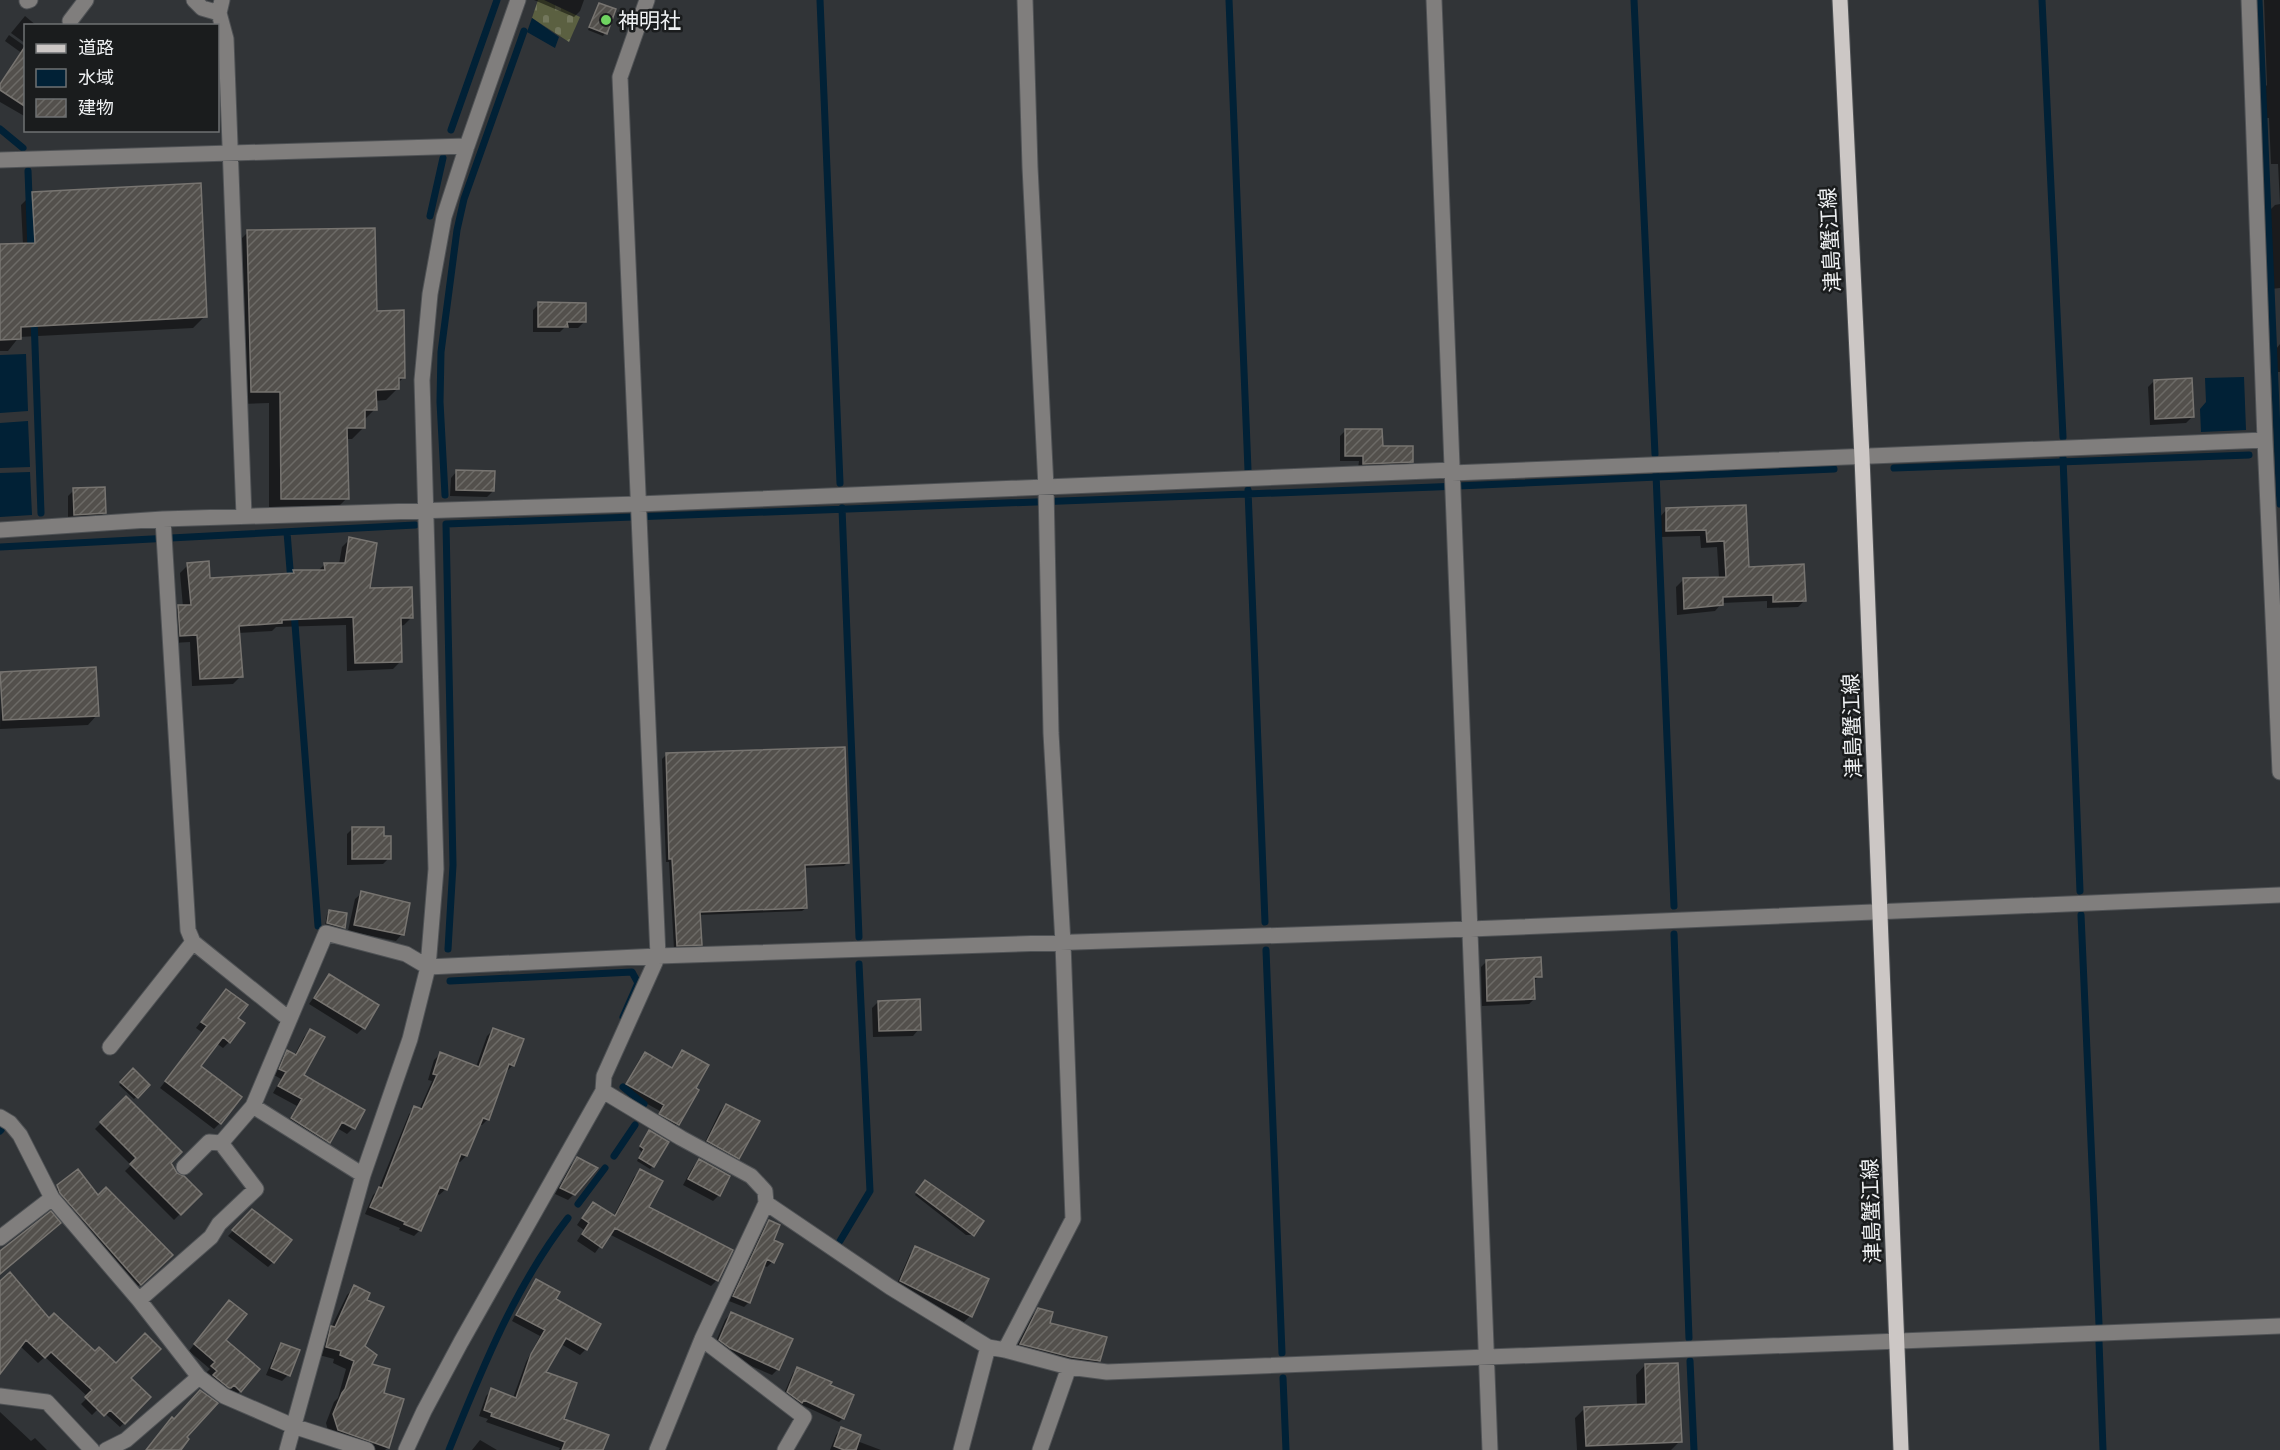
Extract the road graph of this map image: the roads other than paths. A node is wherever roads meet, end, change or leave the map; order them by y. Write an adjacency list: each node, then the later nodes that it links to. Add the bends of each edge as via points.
1 (86, 0): 10 (street)
2 (194, 0): 9 (street, via 202,8)
3 (518, 0): 11 (street)
4 (647, 0): 18 (street, via 620,77)
5 (1025, 0): 17 (street)
6 (1434, 0): 16 (street)
7 (1840, 0): 15 (main road, 津島蟹江線)
8 (2249, 0): 14 (street)
9 (220, 6): 12 (street, via 226,39)
10 (70, 21)
11 (467, 146): 12 (street); 19 (street, via 444,217 430,294 422,380)
12 (230, 153): 13 (street); 20 (street)
13 (0, 160)
14 (2265, 440): 15 (street); 23 (street)
15 (1862, 457): 16 (street); 25 (main road, 津島蟹江線)
16 (1452, 479): 17 (street); 26 (street)
17 (1046, 487): 18 (street); 28 (street, via 1051,733)
18 (638, 504): 19 (street); 29 (street)
19 (427, 509): 20 (street); 30 (street, via 436,869)
20 (244, 516): 22 (street)
21 (0, 530): 22 (street)
22 (164, 531): 27 (street, via 188,930)
23 (2280, 772)
24 (2280, 895): 25 (street)
25 (1880, 910): 26 (street); 45 (main road, 津島蟹江線)
26 (1470, 929): 28 (street); 48 (street)
27 (193, 942): 31 (street); 32 (street)
28 (1063, 943): 29 (street); 47 (street, via 1072,1219)
29 (658, 956): 30 (street); 33 (street, via 604,1076)
30 (429, 968): 31 (street, via 406,954 326,933); 38 (street, via 410,1039)
31 (289, 1019): 34 (street)
32 (110, 1047)
33 (603, 1091): 40 (street, via 751,1176 765,1191); 57 (street, via 460,1342)
34 (253, 1106): 36 (street); 38 (street)
35 (0, 1117): 39 (street, via 20,1135)
36 (221, 1143): 37 (street, via 209,1142); 42 (street, via 256,1189 219,1224 211,1238)
37 (184, 1167)
38 (363, 1175): 52 (street)
39 (52, 1198): 41 (street); 42 (street)
40 (766, 1203): 44 (street); 46 (street)
41 (0, 1238)
42 (139, 1300): 50 (street)
43 (2280, 1326): 45 (street)
44 (702, 1340): 58 (street); 59 (street, via 804,1417)
45 (1897, 1340): 48 (street); 63 (main road, 津島蟹江線)
46 (988, 1347): 47 (street); 60 (street)
47 (1005, 1350): 49 (street)
48 (1486, 1358): 49 (street, via 1107,1372); 62 (street)
49 (1069, 1367): 61 (street)
50 (199, 1377): 52 (street, via 224,1396); 54 (street, via 126,1440)
51 (0, 1396): 53 (street, via 47,1402)
52 (293, 1426): 55 (street); 56 (street)
53 (92, 1450)
54 (106, 1450)
55 (287, 1450)
56 (367, 1450)
57 (406, 1450)
58 (657, 1450)
59 (785, 1450)
60 (961, 1450)
61 (1040, 1450)
62 (1490, 1450)
63 (1901, 1450)

